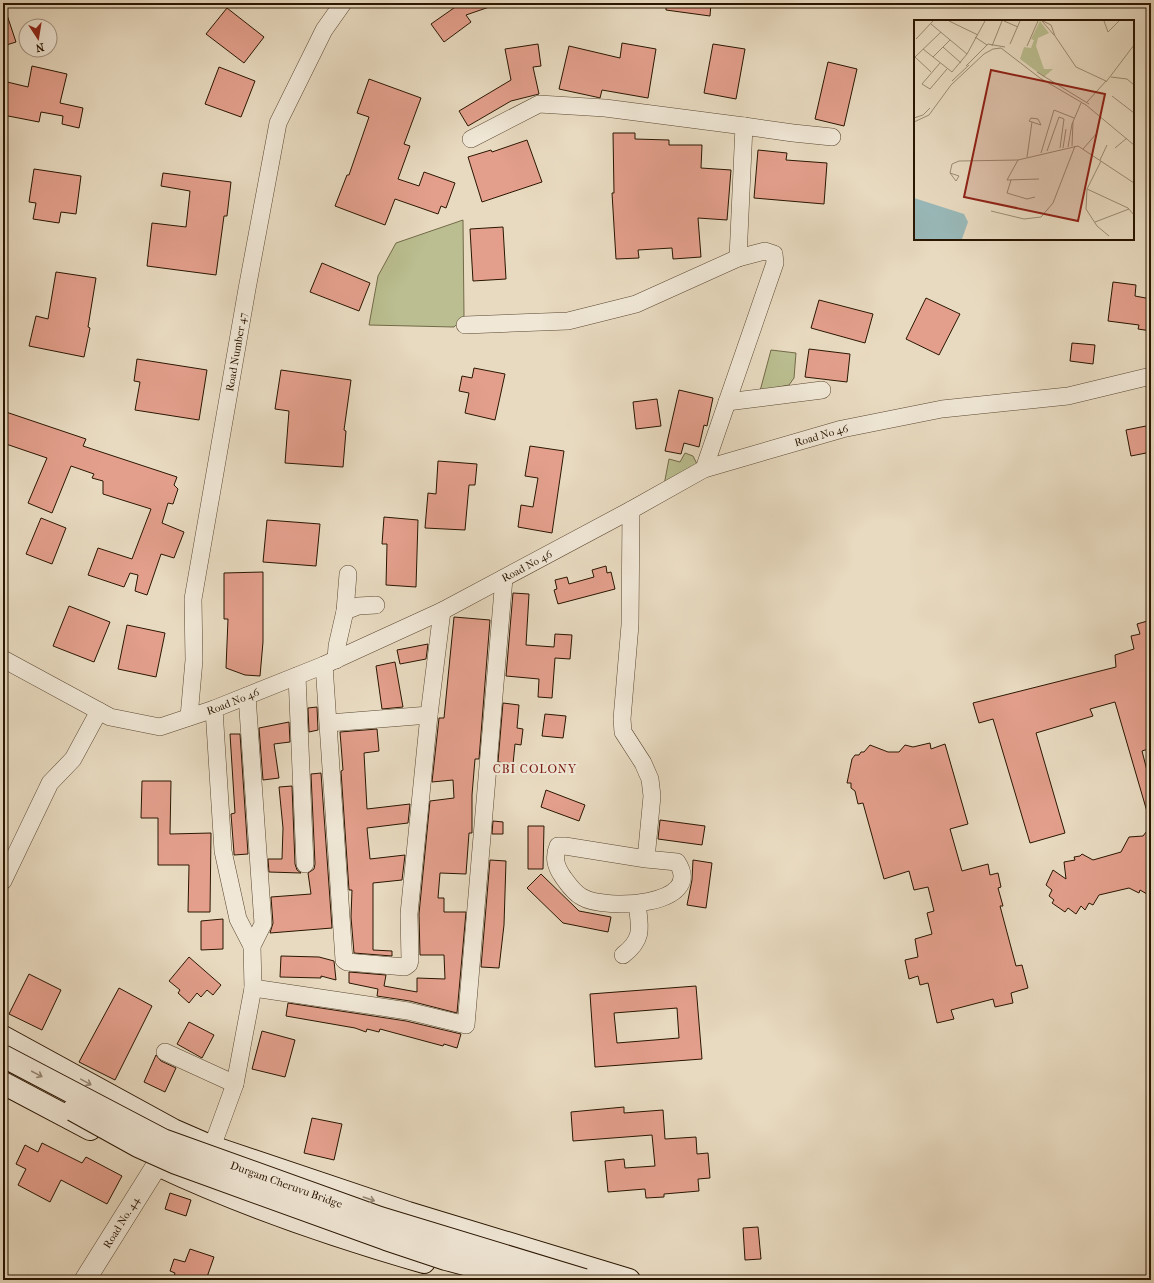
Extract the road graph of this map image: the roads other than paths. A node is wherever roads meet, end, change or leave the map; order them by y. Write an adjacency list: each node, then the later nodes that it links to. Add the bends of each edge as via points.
1 (343, 3): 24 (street, Road Number 47, via 324,30 278,123 245,297 194,599 194,660)
2 (744, 126): 3 (street); 4 (street, via 605,108 539,104); 5 (street)
3 (832, 137)
4 (471, 139)
5 (738, 258): 6 (street, via 636,304 568,321); 9 (street, via 765,251 774,254 776,263)
6 (466, 325)
7 (1151, 376): 10 (street, Road No 46, via 1068,396 942,409 842,429)
8 (822, 390): 9 (street)
9 (727, 402): 10 (street)
10 (704, 469): 11 (street, Road No 46)
11 (631, 510): 13 (street, Road No 46); 26 (street, via 630,625 622,719 623,732 650,779 652,796)
12 (348, 574): 15 (street)
13 (504, 578): 16 (street, Road No 46); 32 (street, via 466,1025 408,1011)
14 (376, 605): 15 (street, via 358,606)
15 (345, 611): 18 (street, via 337,646)
16 (442, 611): 18 (street, Road No 46); 23 (street)
17 (3, 659): 22 (street, Road No 46)
18 (330, 662): 19 (street, Road No 46); 25 (street)
19 (298, 676): 20 (street, Road No 46); 27 (street)
20 (247, 696): 21 (street, Road No 46); 30 (street, via 263,924)
21 (214, 709): 24 (street, Road No 46); 30 (street, via 223,851 238,919)
22 (99, 710): 24 (street, Road No 46, via 110,716 160,727); 28 (street, via 73,758 50,783)
23 (429, 715): 25 (street); 25 (street, via 409,914 410,960 405,967 344,960)
24 (189, 717)
25 (329, 723)
26 (646, 859): 29 (street, via 677,862 682,870 681,882 672,894); 29 (street, via 565,846 558,846 554,855 557,869 582,897 596,903)
27 (305, 864)
28 (3, 881)
29 (637, 904): 31 (street, via 639,938 633,947)
30 (252, 946): 32 (street)
31 (623, 954)
32 (253, 988): 38 (street)
33 (3, 1037): 39 (main road, one-way to 39, via 174,1130)
34 (166, 1052): 38 (street)
35 (3, 1056): 46 (main road, Durgam Cheruvu Bridge, one-way to 46, bridge, via 162,1140 380,1218)
36 (3, 1073): 45 (main road, Durgam Cheruvu Bridge, bridge, via 138,1146 176,1163 386,1240)
37 (3, 1082): 40 (main road)
38 (235, 1084): 39 (street)
39 (212, 1147): 41 (main road, one-way to 41)
40 (157, 1165): 42 (main road, via 204,1187); 43 (street, Road No. 44)
41 (408, 1213): 42 (main road); 47 (main road)
42 (370, 1246): 44 (main road)
43 (85, 1280)
44 (484, 1280)
45 (525, 1280)
46 (584, 1280)
47 (629, 1280)

